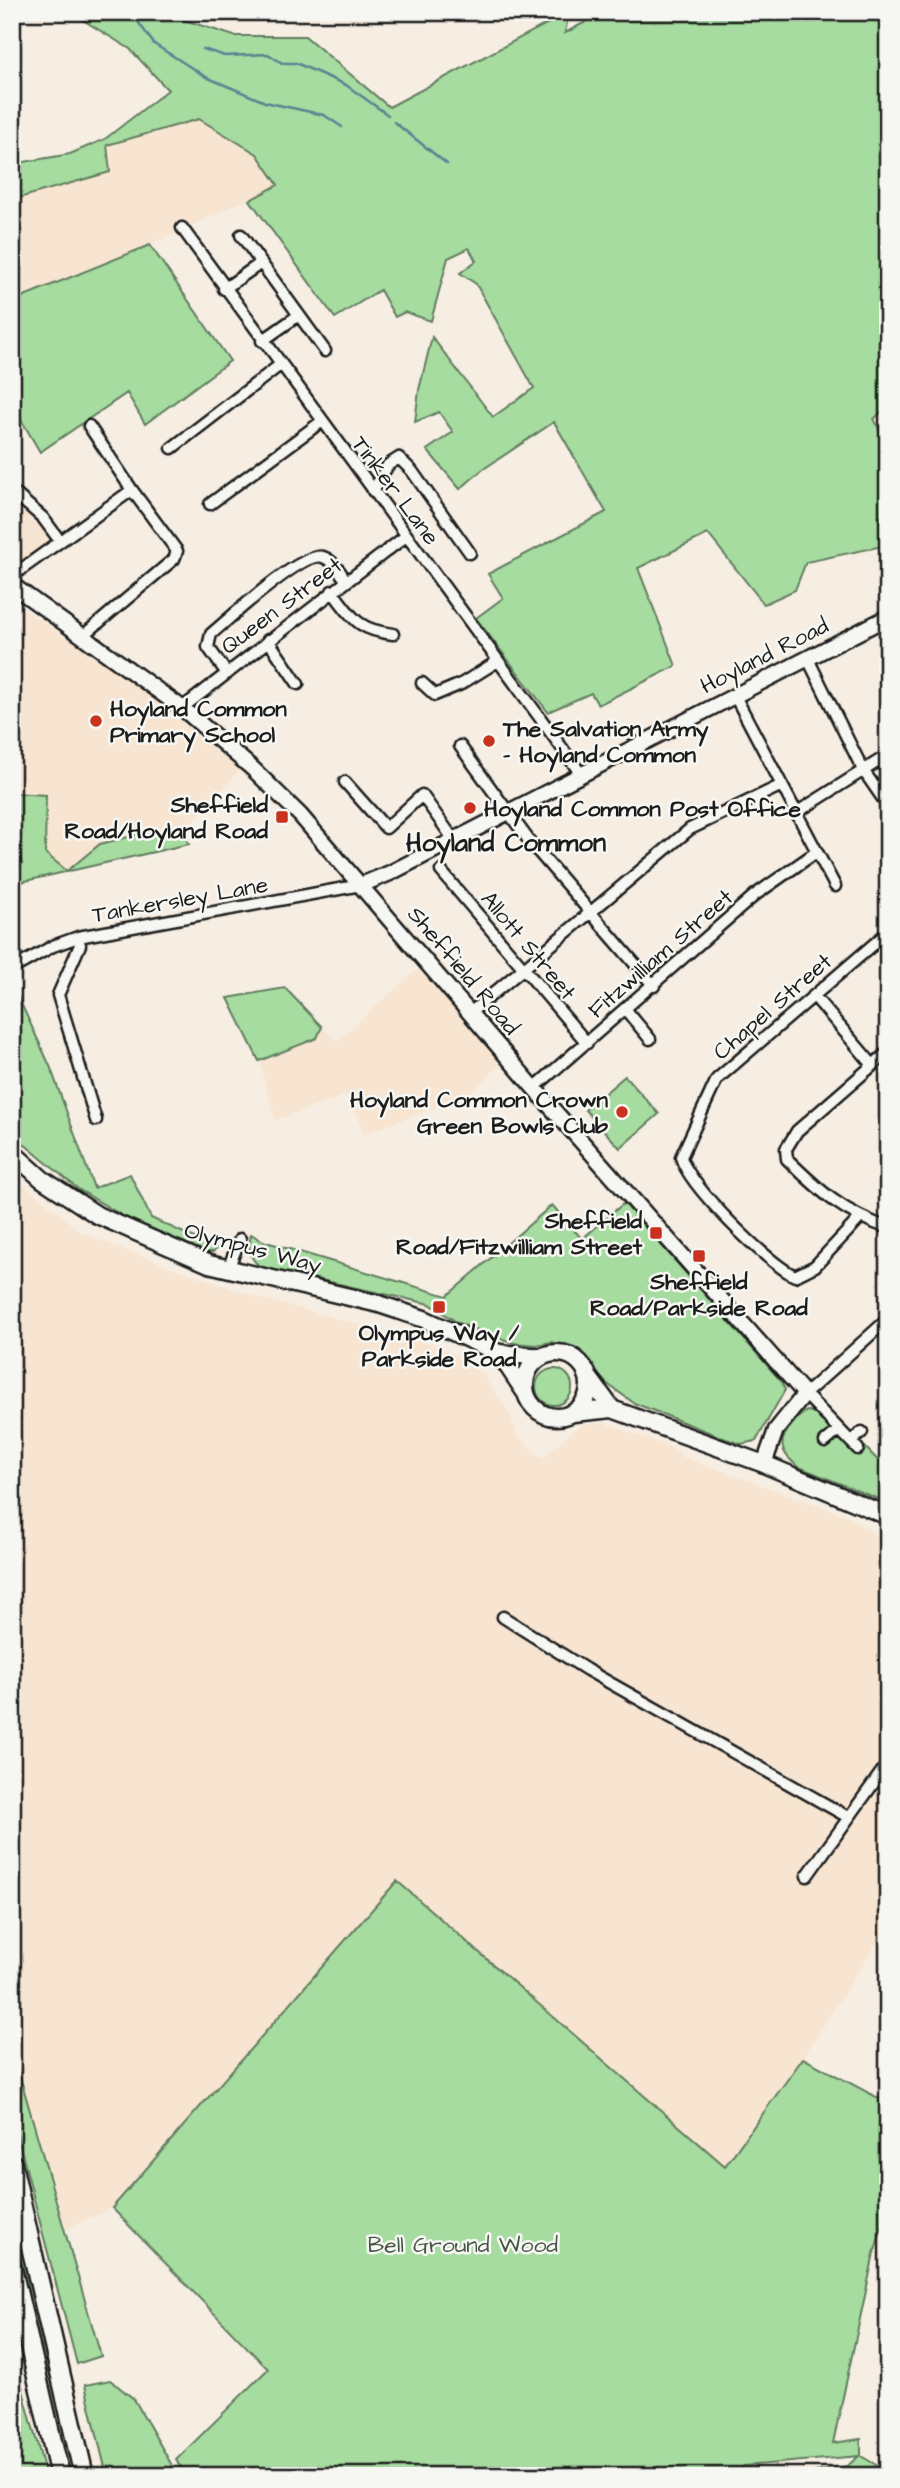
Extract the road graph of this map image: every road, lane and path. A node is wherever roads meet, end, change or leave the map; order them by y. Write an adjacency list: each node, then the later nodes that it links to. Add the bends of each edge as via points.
1 (181, 228): 4 (street, Tinker Lane)
2 (241, 235): 3 (street)
3 (261, 263): 4 (street); 5 (street)
4 (224, 289): 6 (street, Tinker Lane)
5 (299, 316): 6 (street); 7 (street)
6 (262, 341): 8 (street, Tinker Lane)
7 (325, 351)
8 (280, 365): 9 (street, Tinker Lane); 11 (street)
9 (321, 422): 14 (street, Tinker Lane); 15 (street)
10 (89, 426): 12 (street)
11 (172, 448)
12 (132, 490): 17 (street); 25 (street, via 177,551 174,559)
13 (12, 491): 17 (street, via 43,518)
14 (373, 491): 16 (street, Tinker Lane); 18 (street, via 388,465 399,458)
15 (210, 504)
16 (405, 536): 20 (street, Queen Street); 28 (street, Tinker Lane)
17 (60, 541): 19 (street)
18 (470, 553)
19 (12, 576)
20 (346, 580): 22 (street, Queen Street); 29 (street, via 323,557 313,555 294,567 211,634 208,647)
21 (12, 585): 25 (main road, Sheffield Road)
22 (332, 591): 24 (street, via 369,631); 26 (street, Queen Street)
23 (888, 618): 27 (main road, Hoyland Road)
24 (393, 634)
25 (84, 635): 33 (main road, Sheffield Road)
26 (268, 640): 29 (street, Queen Street); 31 (street)
27 (808, 659): 32 (main road, Hoyland Road); 36 (street)
28 (498, 661): 30 (street, via 435,695); 37 (street, Tinker Lane)
29 (226, 672): 33 (street, Queen Street)
30 (422, 683)
31 (298, 684)
32 (735, 695): 37 (main road, Hoyland Road); 39 (street)
33 (182, 708): 46 (main road, Sheffield Road, via 271,786)
34 (460, 746): 41 (street)
35 (888, 755): 36 (street)
36 (863, 770): 40 (street); 42 (street)
37 (581, 774): 41 (main road, Hoyland Road)
38 (345, 782): 43 (street, via 386,828 422,795)
39 (782, 785): 42 (street); 48 (street, via 690,829)
40 (888, 806)
41 (508, 812): 43 (main road, Hoyland Road); 48 (street)
42 (796, 813): 44 (street)
43 (454, 840): 46 (main road, Hoyland Road)
44 (815, 853): 47 (street); 53 (street, Fitzwilliam Street, via 755,895)
45 (441, 871): 51 (street, Allott Street)
46 (361, 884): 50 (street, Tankersley Lane); 56 (main road, Sheffield Road)
47 (835, 886)
48 (592, 912): 51 (street); 53 (street)
49 (888, 932): 54 (street, Chapel Street)
50 (78, 937): 52 (street, Tankersley Lane); 62 (street, via 80,946 58,995)
51 (524, 967): 56 (street); 58 (street, Allott Street)
52 (12, 969)
53 (654, 986): 55 (street, Fitzwilliam Street)
54 (814, 996): 60 (street); 64 (street, Chapel Street, via 717,1079 681,1157 684,1168 772,1263 795,1276 815,1266)
55 (626, 1010): 57 (street); 58 (street, Fitzwilliam Street)
56 (470, 1013): 61 (main road, Sheffield Road)
57 (650, 1039)
58 (587, 1043): 61 (street, Fitzwilliam Street)
59 (888, 1052): 60 (street)
60 (872, 1064): 64 (street, via 797,1131 786,1149 787,1159)
61 (534, 1088): 73 (main road, Sheffield Road)
62 (96, 1120)
63 (12, 1152): 67 (main road, Olympus Way, via 42,1179 97,1215 152,1242)
64 (859, 1219): 65 (street)
65 (888, 1228)
66 (240, 1239): 67 (street)
67 (228, 1269): 69 (main road, Olympus Way, via 380,1304)
68 (888, 1319): 73 (street)
69 (499, 1353): 70 (main road, Olympus Way); 72 (main road)
70 (542, 1357): 71 (main road, Olympus Way, via 564,1354); 72 (main road, via 528,1372)
71 (587, 1375): 74 (main road, Olympus Way); 75 (main road, via 587,1397)
72 (526, 1392): 75 (main road, via 544,1415)
73 (805, 1394): 76 (street, Sheffield Road); 79 (main road, via 776,1430)
74 (612, 1409): 75 (main road); 79 (main road)
75 (573, 1413)
76 (839, 1430): 77 (street, Sheffield Road, via 854,1446); 78 (street)
77 (862, 1432)
78 (825, 1442)
79 (764, 1464): 80 (main road)
80 (888, 1516)
81 (503, 1617): 83 (street, via 587,1670)
82 (888, 1763): 83 (street)
83 (848, 1816): 84 (street)
84 (807, 1876)
85 (12, 2164): 88 (highway)
86 (12, 2269): 87 (highway)
87 (60, 2476)
88 (84, 2476)

